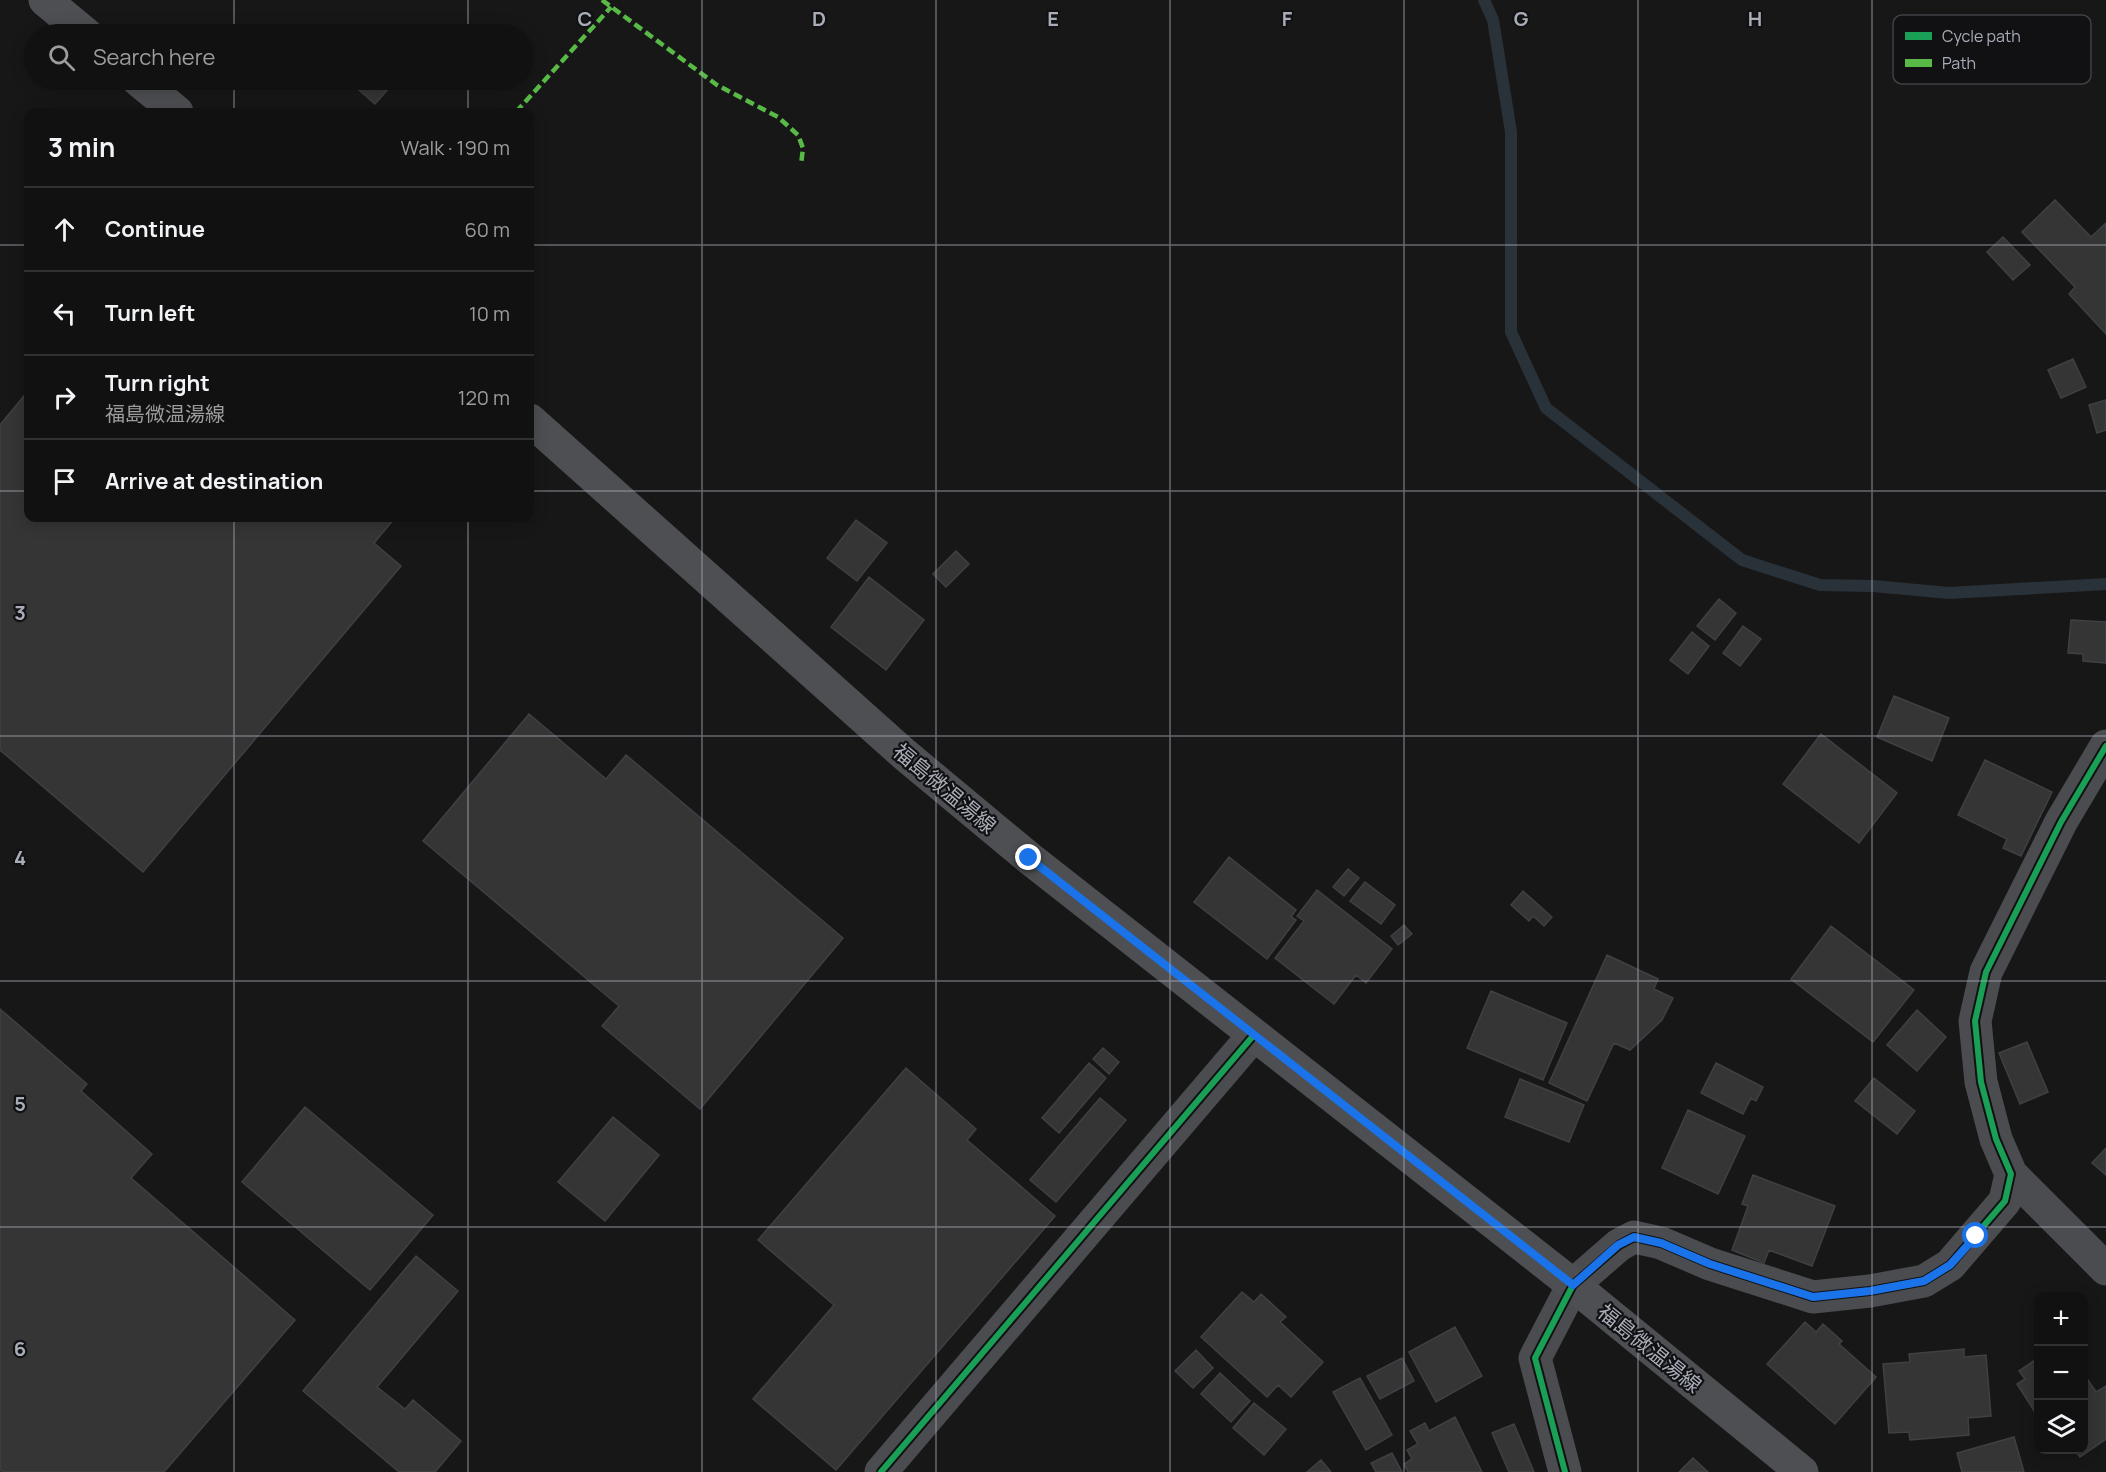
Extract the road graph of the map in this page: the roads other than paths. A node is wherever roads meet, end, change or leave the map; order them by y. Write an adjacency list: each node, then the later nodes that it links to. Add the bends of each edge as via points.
1 (45, 0): 2 (main road)
2 (74, 24)
3 (150, 90): 4 (main road)
4 (172, 108)
5 (534, 424): 7 (main road, 福島微温湯線, via 904,754)
6 (2106, 746): 8 (street, via 2061,822 1986,972 1975,1021 1981,1082 1996,1138)
7 (1253, 1036): 10 (main road, 福島微温湯線); 11 (street)
8 (2011, 1174): 9 (street); 10 (street, via 2005,1201 1998,1210 1950,1265 1924,1281 1813,1297 1634,1237 1618,1245)
9 (2106, 1269)
10 (1573, 1285): 12 (street, via 1535,1358); 13 (main road, 福島微温湯線)
11 (881, 1472)
12 (1565, 1472)
13 (1802, 1472)

